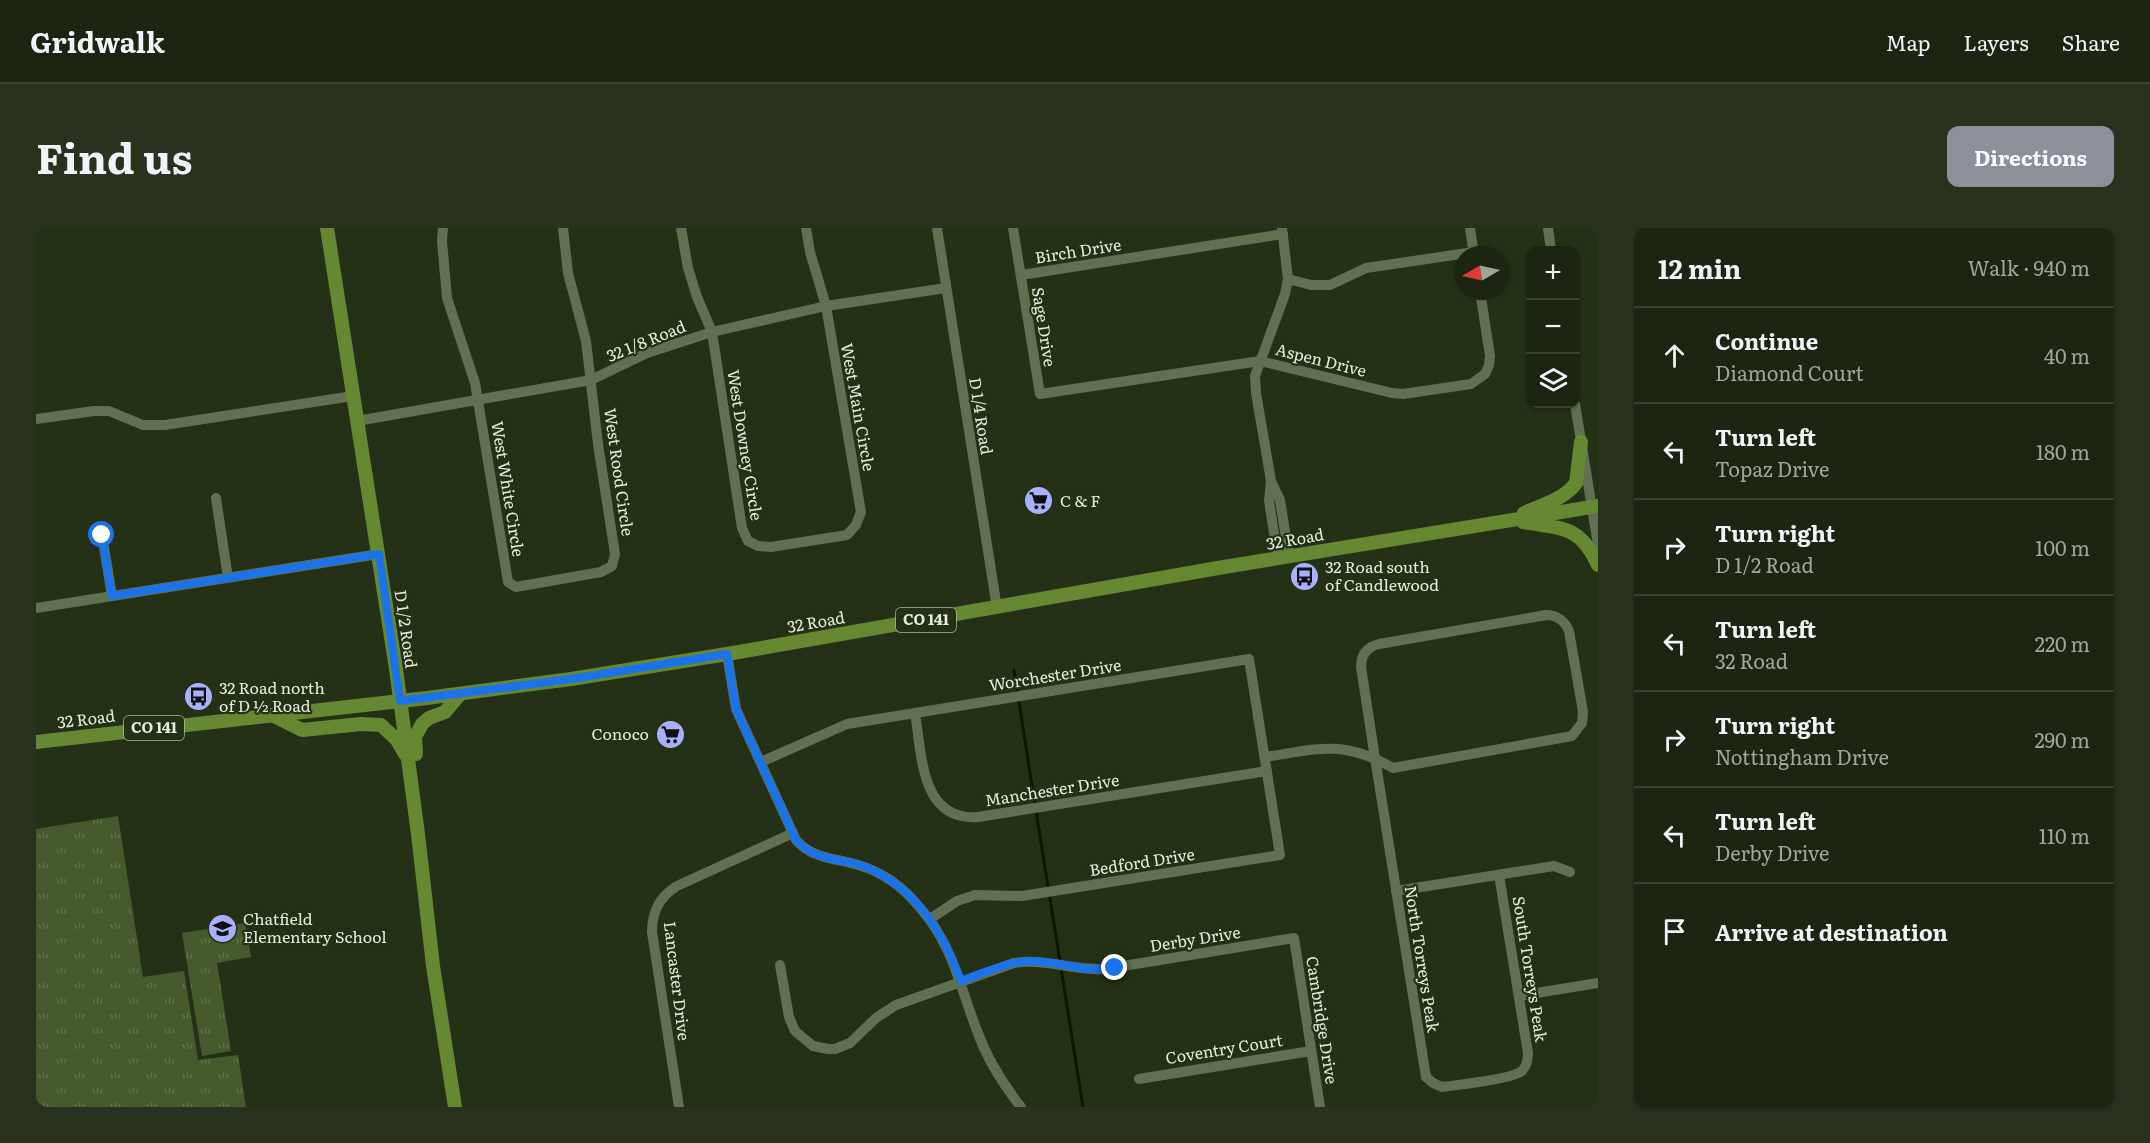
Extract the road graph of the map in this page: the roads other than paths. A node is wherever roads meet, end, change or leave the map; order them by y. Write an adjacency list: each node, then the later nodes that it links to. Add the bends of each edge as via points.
1 (327, 228): 23 (main road, D 1/2 Road)
2 (444, 228): 24 (street, West White Circle, via 447,298)
3 (563, 228): 21 (street, via 568,273 586,341)
4 (681, 228): 19 (street, via 696,297)
5 (806, 228): 18 (street, West Main Circle)
6 (937, 228): 16 (street, D 1/4 Road)
7 (1013, 228): 14 (street, Sage Drive)
8 (1470, 228): 11 (street)
9 (1548, 228): 12 (street)
10 (1282, 231): 14 (street, Birch Drive); 15 (street)
11 (1473, 246)
12 (1550, 246)
13 (1454, 256): 15 (street, via 1366,268 1330,285)
14 (1021, 275): 22 (street, Sage Drive)
15 (1288, 279): 20 (street)
16 (946, 288): 18 (street, 32 1/8 Road); 42 (street, D 1/4 Road)
17 (1481, 300): 20 (street, Aspen Drive, via 1489,365 1485,374 1471,384 1392,393)
18 (826, 306): 19 (street, 32 1/8 Road); 31 (street, West Main Circle)
19 (712, 332): 21 (street, 32 1/8 Road, via 647,353); 31 (street, West Downey Circle, via 742,528 748,541 771,547 847,535)
20 (1260, 361): 22 (street, Aspen Drive); 36 (street, via 1255,376 1256,393 1271,481 1269,501)
21 (591, 380): 24 (street, 32 1/8 Road); 39 (street, West Rood Circle, via 615,554 612,566 601,572 529,586 516,587)
22 (1040, 394)
23 (353, 396): 26 (street, via 165,425 144,425 109,411); 27 (main road, D 1/2 Road)
24 (478, 401): 27 (street, 32 1/8 Road); 39 (street, West White Circle)
25 (1576, 408): 28 (street)
26 (36, 419)
27 (357, 421): 35 (main road, D 1/2 Road)
28 (1581, 442): 30 (street); 32 (main road, via 1572,489)
29 (216, 498): 38 (street)
30 (1595, 506): 32 (main road, 32 Road / CO 141); 34 (street)
31 (861, 512)
32 (1509, 520): 36 (main road, 32 Road / CO 141); 37 (main road, via 1568,530 1581,537)
33 (102, 535): 40 (street)
34 (1598, 545)
35 (379, 554): 38 (street); 45 (main road, D 1/2 Road)
36 (1283, 558): 42 (main road, 32 Road / CO 141)
37 (1598, 565)
38 (228, 578): 40 (street)
39 (508, 582)
40 (112, 596): 41 (street)
41 (36, 608)
42 (997, 608): 43 (main road, 32 Road / CO 141)
43 (727, 654): 44 (main road, 32 Road / CO 141); 52 (street, via 736,709)
44 (460, 694): 45 (main road, 32 Road / CO 141); 54 (main road, via 446,712 422,724 415,737 418,777)
45 (400, 701): 47 (main road, 32 Road / CO 141); 51 (main road, D 1/2 Road)
46 (915, 713): 49 (street, Worchester Drive, via 1249,659); 52 (street, Worchester Drive, via 847,724); 53 (street, Manchester Drive, via 928,789 942,807 963,817)
47 (272, 715): 48 (main road, 32 Road / CO 141); 51 (main road, via 302,730 381,725 397,740)
48 (36, 742)
49 (1265, 757): 50 (street, via 1331,747); 53 (street, Worchester Drive)
50 (1375, 758): 50 (street, North Torreys Peak, via 1393,768 1572,736 1583,718 1567,626 1556,616 1546,615 1371,647 1362,657 1361,667); 58 (street, North Torreys Peak)
51 (408, 759): 54 (main road, D 1/2 Road)
52 (761, 762): 55 (street)
53 (1267, 771): 59 (street, Bedford Drive, via 1280,855 1022,896 975,896 957,901)
54 (412, 792): 69 (main road, D 1/2 Road)
55 (793, 833): 59 (street, via 801,846 814,854 860,865 886,878); 70 (street, Lancaster Drive, via 677,886 655,910 652,932)
56 (1570, 872): 57 (street, via 1554,866)
57 (1500, 875): 58 (street); 64 (street, South Torreys Peak)
58 (1396, 891): 66 (street, North Torreys Peak, via 1426,1077 1442,1087 1512,1076)
59 (930, 919): 62 (street)
60 (1294, 938): 62 (street, Derby Drive, via 1105,969 1025,961); 65 (street, Cambridge Drive)
61 (780, 965): 62 (street, Derby Drive, via 795,1031 813,1046 828,1049 850,1043 890,1008)
62 (961, 981): 68 (street, via 976,1029)
63 (1598, 983): 64 (street)
64 (1519, 996): 66 (street, South Torreys Peak, via 1528,1053)
65 (1311, 1051): 67 (street, Coventry Court); 71 (street, Cambridge Drive)
66 (1525, 1067)
67 (1139, 1079)
68 (1017, 1106)
69 (454, 1107)
70 (679, 1107)
71 (1320, 1107)

